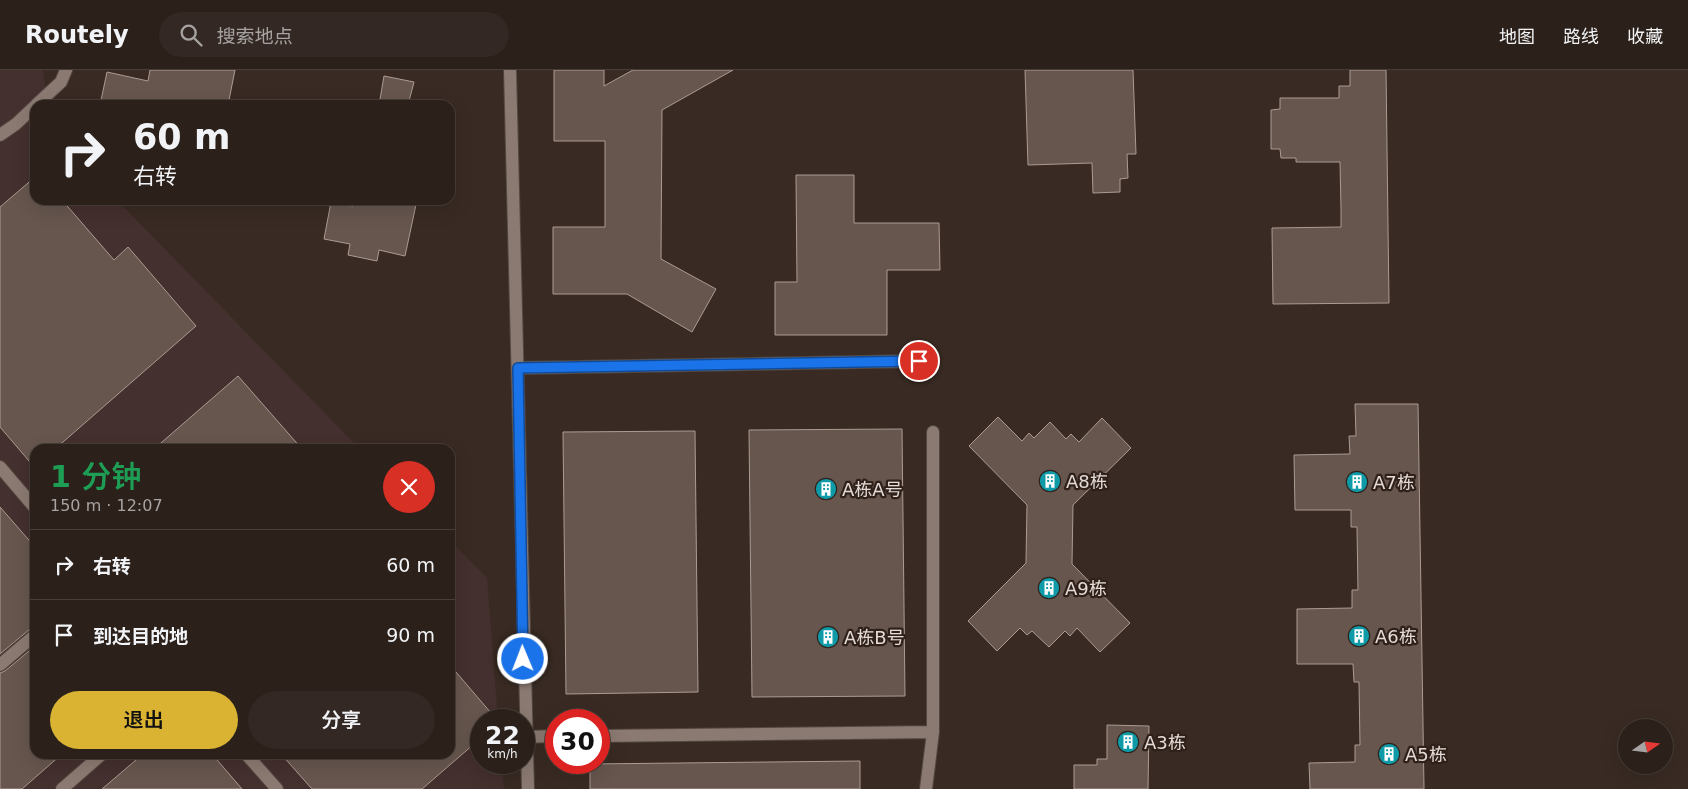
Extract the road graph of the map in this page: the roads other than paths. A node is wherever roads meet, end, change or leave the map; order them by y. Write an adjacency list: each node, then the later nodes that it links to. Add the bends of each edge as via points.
1 (66, 70): 3 (street, via 60,82)
2 (510, 70): 7 (street)
3 (42, 100)
4 (30, 111): 5 (street)
5 (0, 135)
6 (919, 361): 7 (street)
7 (518, 368): 13 (street)
8 (933, 432): 14 (street)
9 (0, 467): 10 (street)
10 (30, 502)
11 (30, 639): 12 (street)
12 (0, 665)
13 (524, 709)
14 (933, 732): 15 (street); 22 (street)
15 (610, 736)
16 (96, 759): 20 (street)
17 (250, 759): 19 (street)
18 (527, 774): 21 (street)
19 (271, 787)
20 (62, 789)
21 (528, 789)
22 (926, 789)

